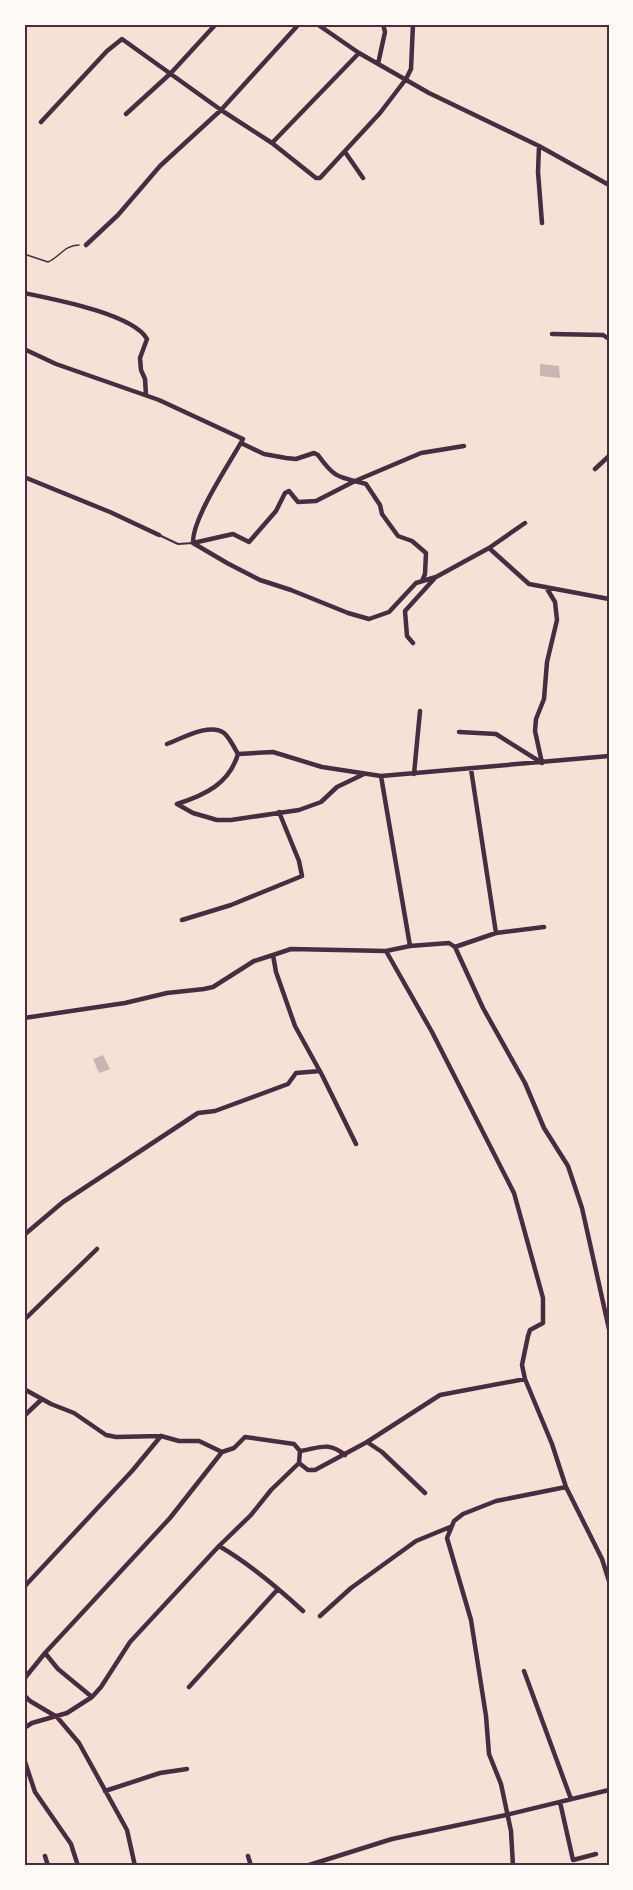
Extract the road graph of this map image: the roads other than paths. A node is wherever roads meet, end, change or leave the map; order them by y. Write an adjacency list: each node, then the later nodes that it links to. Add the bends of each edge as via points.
1 (216, 24): 8 (street)
2 (299, 24): 10 (street)
3 (317, 24): 6 (street)
4 (383, 24): 7 (street)
5 (413, 24): 9 (street, via 411,69)
6 (359, 53): 7 (street); 13 (street)
7 (378, 64): 9 (street)
8 (171, 73): 10 (street); 11 (street); 12 (street, via 123,39)
9 (406, 78): 14 (street); 15 (street)
10 (221, 111): 13 (street); 19 (street, via 171,155)
11 (126, 114)
12 (41, 122)
13 (272, 143): 15 (street, via 316,178)
14 (539, 146): 17 (street); 18 (street)
15 (345, 152): 16 (street)
16 (363, 178)
17 (609, 185)
18 (542, 224)
19 (86, 245)
20 (24, 293): 24 (street, via 115,317 143,332 147,339 140,358)
21 (552, 334): 22 (street, via 603,335)
22 (609, 339)
23 (24, 349): 24 (street)
24 (146, 395): 25 (street, via 243,439)
25 (241, 443): 30 (street, via 264,454 286,458 314,453 331,472); 33 (street, via 204,509)
26 (464, 446): 30 (street, via 421,453)
27 (609, 456): 28 (street)
28 (595, 469)
29 (24, 477): 32 (street)
30 (355, 481): 33 (street, via 315,501 298,502 289,491 285,493 276,511 249,542 232,534); 36 (street, via 366,483 398,536 426,553)
31 (525, 523): 34 (street)
32 (159, 535): 33 (lane, via 178,544)
33 (193, 543): 36 (street, via 260,580 369,619 389,612)
34 (489, 548): 35 (street); 37 (street, via 529,584)
35 (436, 576): 36 (street); 39 (street, via 405,611 407,636)
36 (422, 581)
37 (546, 587): 38 (street); 45 (street, via 555,602 557,620 547,662 544,699 536,719)
38 (609, 599)
39 (412, 643)
40 (420, 711): 48 (street)
41 (459, 732): 45 (street, via 496,734)
42 (167, 744): 43 (street, via 213,729 223,732)
43 (238, 753): 47 (street, via 273,752 322,767); 50 (street, via 235,764 207,794 177,804 217,820)
44 (609, 756): 45 (street)
45 (542, 763): 46 (street)
46 (471, 769): 48 (street); 53 (street)
47 (364, 774): 49 (street); 50 (street, via 337,787 321,802)
48 (414, 774): 49 (street)
49 (381, 776): 54 (street)
50 (279, 812): 51 (street, via 302,876)
51 (182, 920)
52 (544, 927): 53 (street)
53 (496, 933): 55 (street)
54 (410, 946): 55 (street, via 449,943); 56 (street)
55 (455, 947): 64 (street, via 544,1128 568,1166 582,1208)
56 (386, 951): 57 (street, via 291,949); 65 (street, via 514,1193 543,1298 543,1323 530,1330 528,1336 522,1365)
57 (273, 954): 58 (street, via 254,961 213,987); 59 (street, via 295,1026)
58 (24, 1018)
59 (320, 1071): 60 (street); 61 (street, via 296,1073 288,1084 186,1119 63,1202)
60 (356, 1144)
61 (24, 1235)
62 (97, 1249): 63 (street)
63 (24, 1320)
64 (609, 1329)
65 (525, 1379): 70 (street, via 440,1395); 75 (street)
66 (24, 1389): 67 (street)
67 (42, 1399): 68 (street); 69 (street, via 74,1413 106,1435)
68 (24, 1416)
69 (161, 1436): 72 (street, via 199,1441); 80 (street)
70 (367, 1442): 73 (street); 76 (street)
71 (300, 1451): 72 (street, via 294,1444 245,1437 234,1448); 73 (street, via 327,1445); 74 (street)
72 (222, 1452): 84 (street, via 170,1518)
73 (345, 1455): 74 (street, via 315,1470)
74 (299, 1463): 78 (street)
75 (566, 1486): 77 (street, via 489,1503 458,1517); 79 (street)
76 (425, 1493)
77 (450, 1527): 83 (street, via 416,1541); 98 (street, via 447,1538 471,1620 489,1754 501,1784)
78 (219, 1546): 81 (street); 89 (street, via 130,1642)
79 (609, 1581)
80 (24, 1587)
81 (278, 1589): 82 (street); 87 (street)
82 (303, 1611)
83 (320, 1616)
84 (45, 1653): 86 (street); 89 (street)
85 (524, 1671): 96 (street)
86 (24, 1678)
87 (189, 1687)
88 (24, 1695): 90 (street)
89 (92, 1697): 90 (street)
90 (57, 1717): 91 (street); 95 (street, via 79,1743)
91 (24, 1728)
92 (24, 1759): 103 (street, via 35,1792 71,1844)
93 (187, 1768): 95 (street)
94 (609, 1790): 96 (street)
95 (105, 1791): 104 (street, via 127,1830)
96 (571, 1799): 97 (street)
97 (560, 1802): 98 (street); 99 (street, via 573,1860)
98 (506, 1815): 106 (street, via 392,1839); 107 (street)
99 (596, 1854)
100 (45, 1856): 102 (street)
101 (248, 1856): 105 (street)
102 (48, 1866)
103 (78, 1866)
104 (135, 1866)
105 (251, 1866)
106 (306, 1866)
107 (513, 1866)

